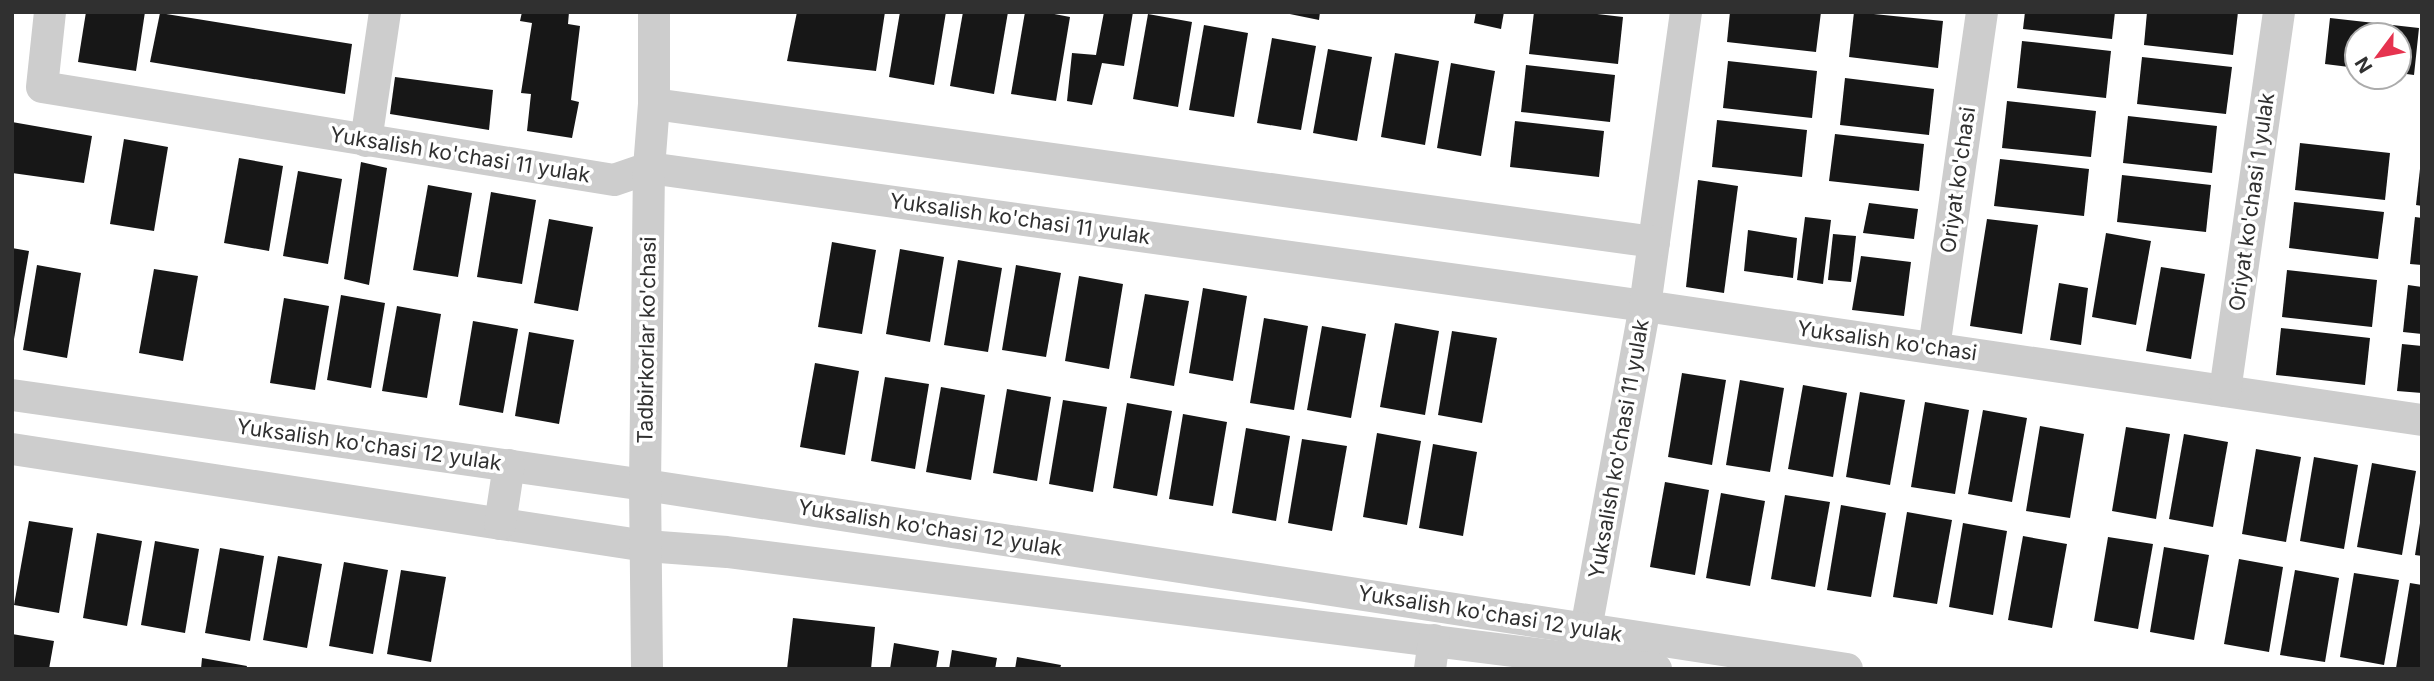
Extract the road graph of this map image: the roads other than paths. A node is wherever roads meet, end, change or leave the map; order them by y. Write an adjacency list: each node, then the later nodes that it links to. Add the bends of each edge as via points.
1 (50, 12): 8 (street, Yuksalish ko'chasi 11 yulak, via 42,87)
2 (385, 12): 8 (street)
3 (654, 12): 7 (street, Tadbirkorlar ko'chasi)
4 (1686, 12): 10 (street)
5 (1982, 12): 12 (street, Oriyat ko'chasi)
6 (2279, 12): 13 (street, Oriyat ko'chasi 1 yulak)
7 (654, 104): 9 (street, Tadbirkorlar ko'chasi); 10 (street)
8 (366, 141): 9 (street, Yuksalish ko'chasi 11 yulak, via 614,180)
9 (649, 168): 11 (street, Yuksalish ko'chasi 11 yulak); 18 (street, Tadbirkorlar ko'chasi)
10 (1654, 242): 11 (street)
11 (1645, 306): 12 (street, Yuksalish ko'chasi); 21 (street, Yuksalish ko'chasi 11 yulak)
12 (1934, 348): 13 (street, Yuksalish ko'chasi)
13 (2225, 391): 15 (street, Yuksalish ko'chasi)
14 (12, 395): 17 (street, Yuksalish ko'chasi 12 yulak)
15 (2422, 420)
16 (12, 449): 19 (street, Yuksalish ko'chasi 12 yulak)
17 (509, 465): 18 (street, Yuksalish ko'chasi 12 yulak); 19 (street)
18 (645, 485): 20 (street, Tadbirkorlar ko'chasi); 21 (street, Yuksalish ko'chasi 12 yulak)
19 (500, 524): 20 (street, Yuksalish ko'chasi 12 yulak)
20 (646, 546): 22 (street, Yuksalish ko'chasi 12 yulak, via 727,552); 23 (street, Tadbirkorlar ko'chasi)
21 (1586, 644): 22 (street, Yuksalish ko'chasi 12 yulak); 24 (street, Yuksalish ko'chasi 12 yulak); 25 (street, Yuksalish ko'chasi 12 yulak)
22 (1432, 654)
23 (647, 669)
24 (1656, 669)
25 (1847, 669)

